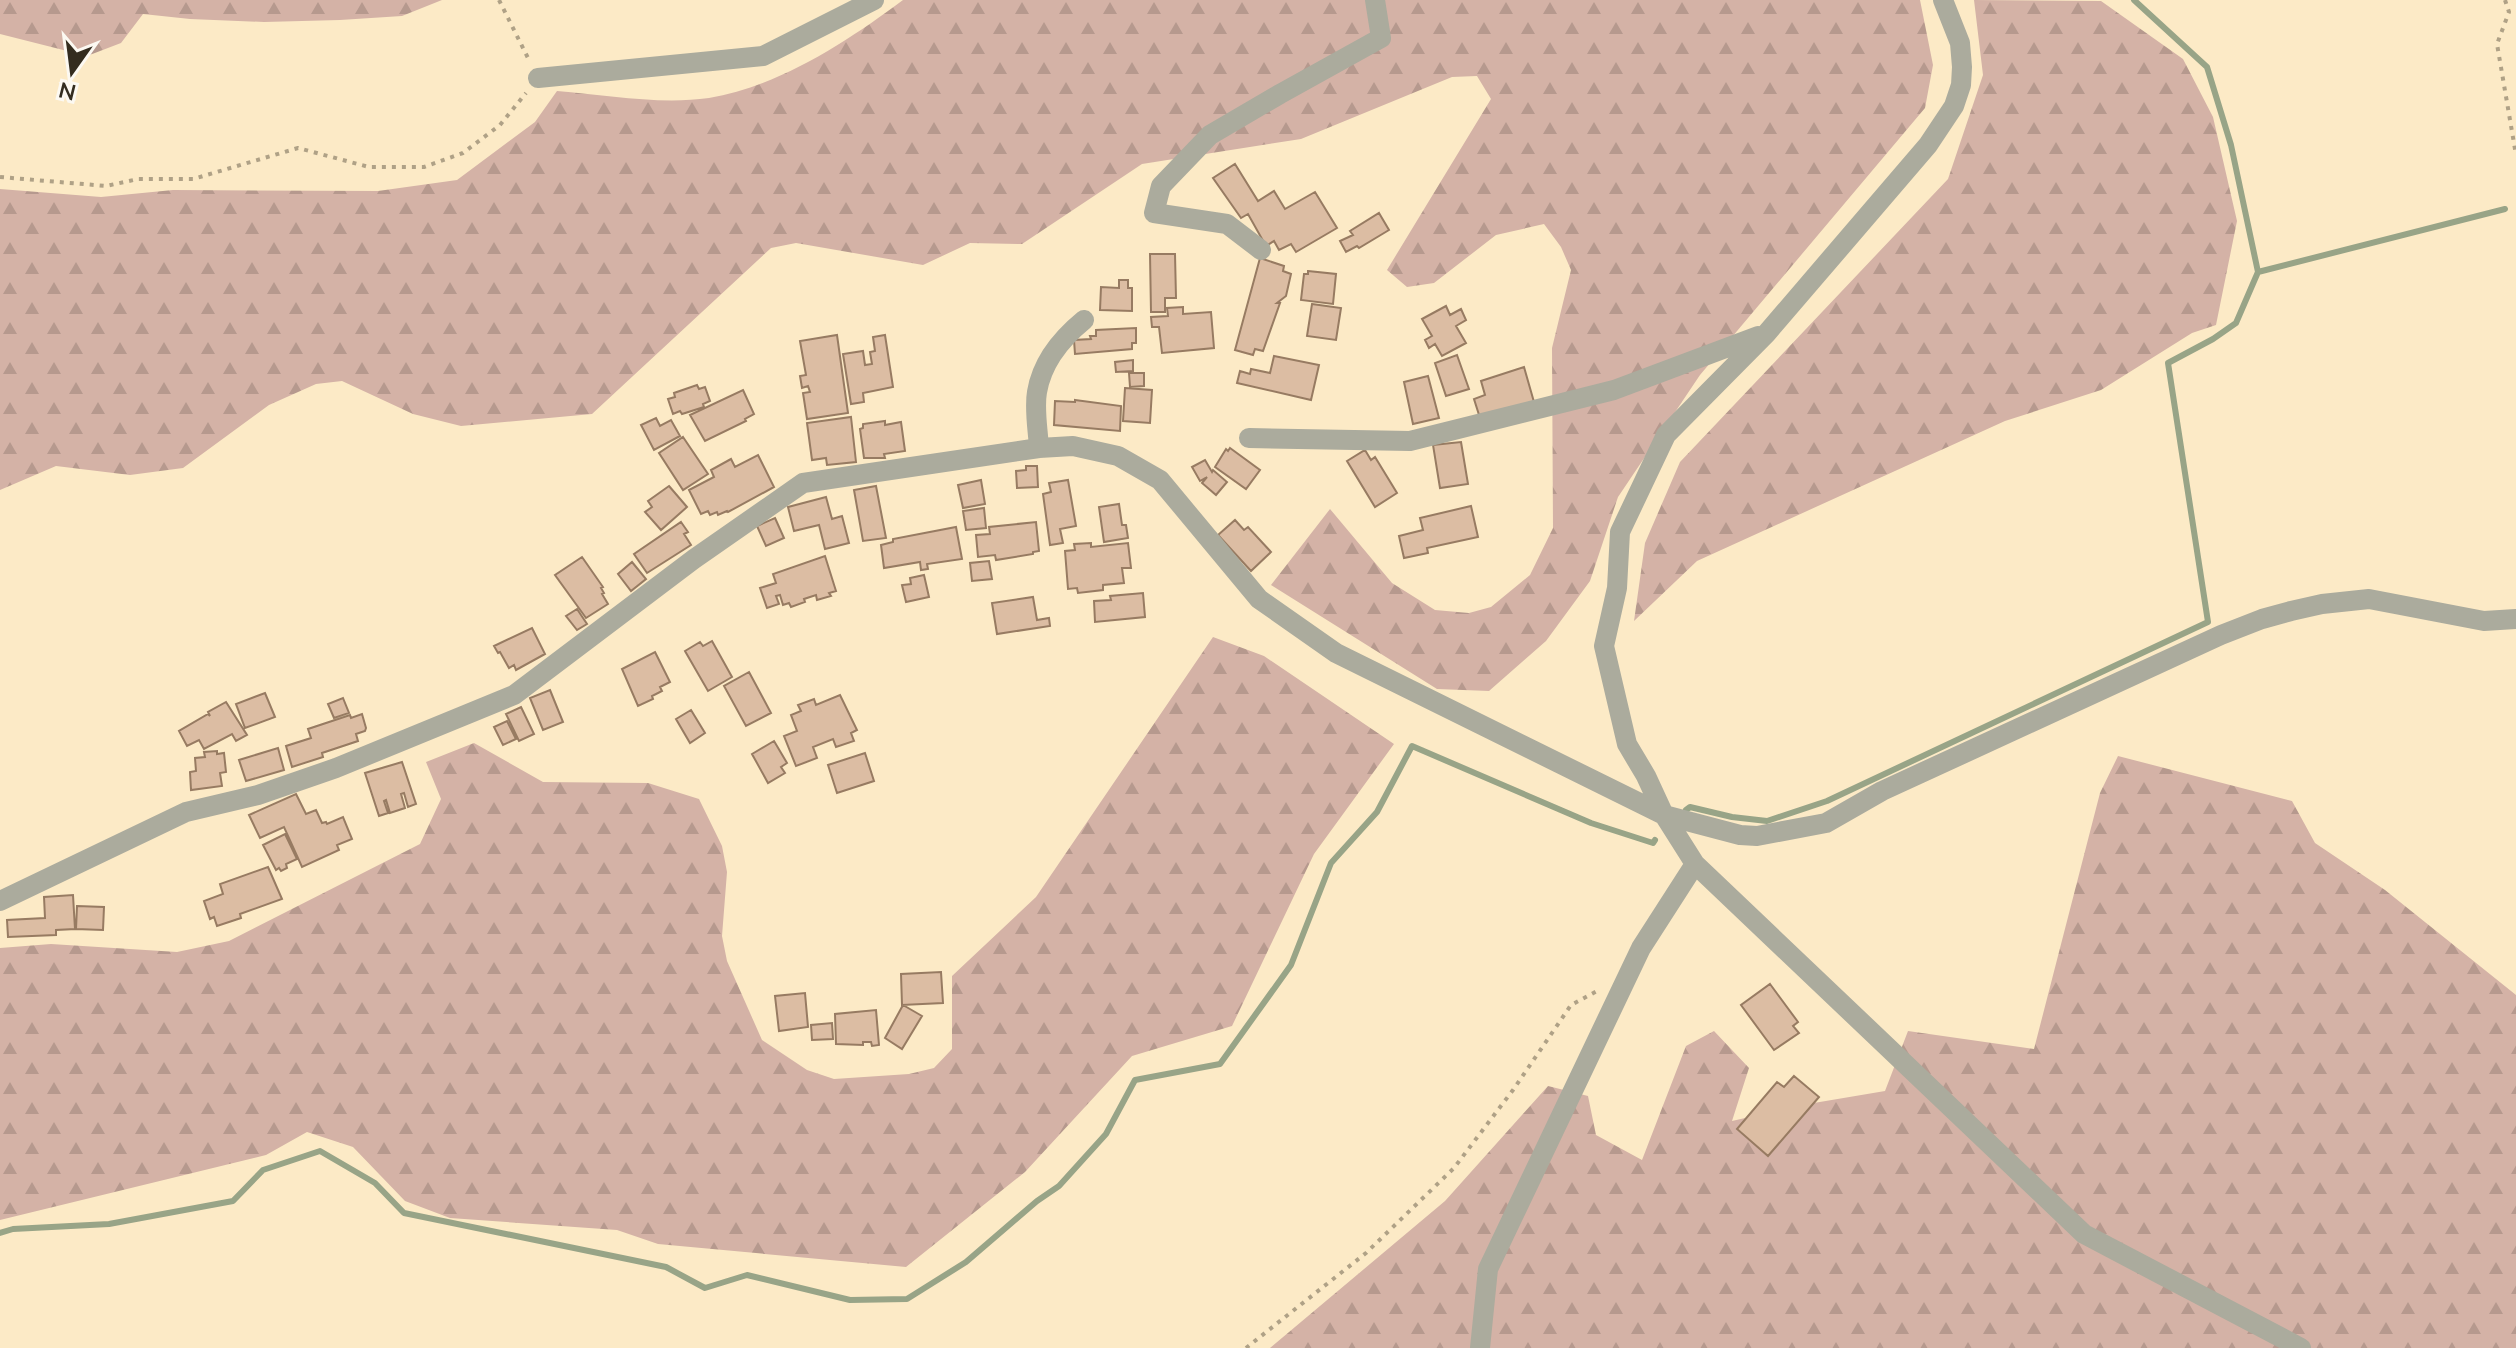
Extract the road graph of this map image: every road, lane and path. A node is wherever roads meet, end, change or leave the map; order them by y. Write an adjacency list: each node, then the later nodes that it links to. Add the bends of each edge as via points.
1 (499, 0): 6 (path)
2 (874, 0): 6 (street, via 763,56)
3 (1375, 0): 9 (street, via 1381,38 1210,135 1161,186 1154,213 1227,224)
4 (1943, 0): 11 (street, via 1960,43 1961,85 1954,106 1928,145)
5 (2505, 0): 7 (path, via 2509,12 2497,44)
6 (538, 78): 8 (path, via 500,125 463,153 424,167 369,167 298,148 193,179 138,179 106,186)
7 (2516, 155)
8 (0, 177)
9 (1261, 250)
10 (1084, 320): 13 (street, via 1048,360 1037,392)
11 (1766, 334): 12 (street, via 1614,390 1410,441); 15 (street, via 1666,435 1620,532 1617,588 1604,646 1627,744)
12 (1249, 438)
13 (1039, 448): 15 (street, via 1073,446 1118,456 1160,480 1259,599 1336,653); 17 (street, via 803,483 514,695 336,768 186,812)
14 (2516, 619): 15 (street, via 2484,621 2369,599 2291,611 2221,635 1882,791 1826,823 1757,836)
15 (1664, 815): 16 (street)
16 (1695, 864): 18 (street); 21 (street, via 2084,1234)
17 (0, 901)
18 (1629, 973): 19 (path, via 1571,1005 1454,1168 1366,1253); 20 (street, via 1488,1269)
19 (1246, 1348)
20 (1480, 1348)
21 (2301, 1348)

